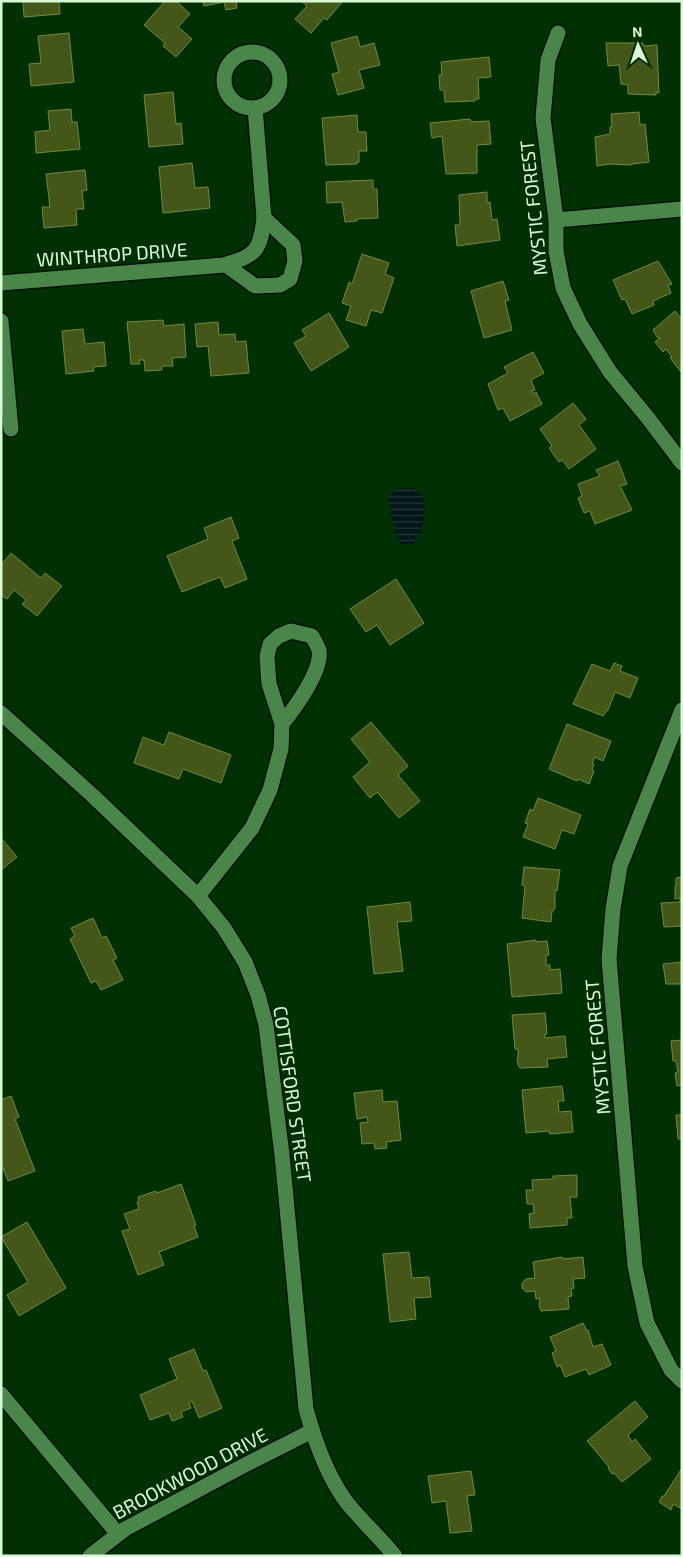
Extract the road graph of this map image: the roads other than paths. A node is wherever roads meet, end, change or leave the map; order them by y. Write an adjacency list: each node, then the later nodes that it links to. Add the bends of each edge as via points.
1 (558, 33): 5 (street, MYSTIC FOREST, via 548,60 543,118)
2 (255, 108): 4 (street)
3 (682, 209): 5 (street)
4 (264, 218): 6 (street, WINTHROP DRIVE, via 257,248 244,260); 6 (street, via 293,245 295,261 290,280 280,285 255,286)
5 (556, 220): 10 (street, MYSTIC FOREST, via 556,251 563,288 580,324 610,372)
6 (226, 265): 7 (street, WINTHROP DRIVE)
7 (1, 283)
8 (1, 321): 9 (street)
9 (11, 429)
10 (682, 463)
11 (682, 710): 14 (street, MYSTIC FOREST)
12 (1, 713): 15 (street, COTTISFORD STREET)
13 (282, 724): 13 (street, via 316,672 319,652 312,636 303,632 291,631 279,636 270,644 267,656 269,684); 15 (street, via 281,749 270,790 252,828)
14 (678, 733): 16 (street, MYSTIC FOREST, via 620,866 612,909 609,959 635,1266 647,1323 671,1370)
15 (198, 896): 18 (street, COTTISFORD STREET, via 224,928 245,962 266,1025 284,1164 306,1409)
16 (682, 1381)
17 (1, 1394): 19 (street)
18 (312, 1431): 19 (street, BROOKWOOD DRIVE); 21 (street, COTTISFORD STREET, via 335,1485)
19 (118, 1534): 20 (street, BROOKWOOD DRIVE)
20 (90, 1556)
21 (395, 1556)

